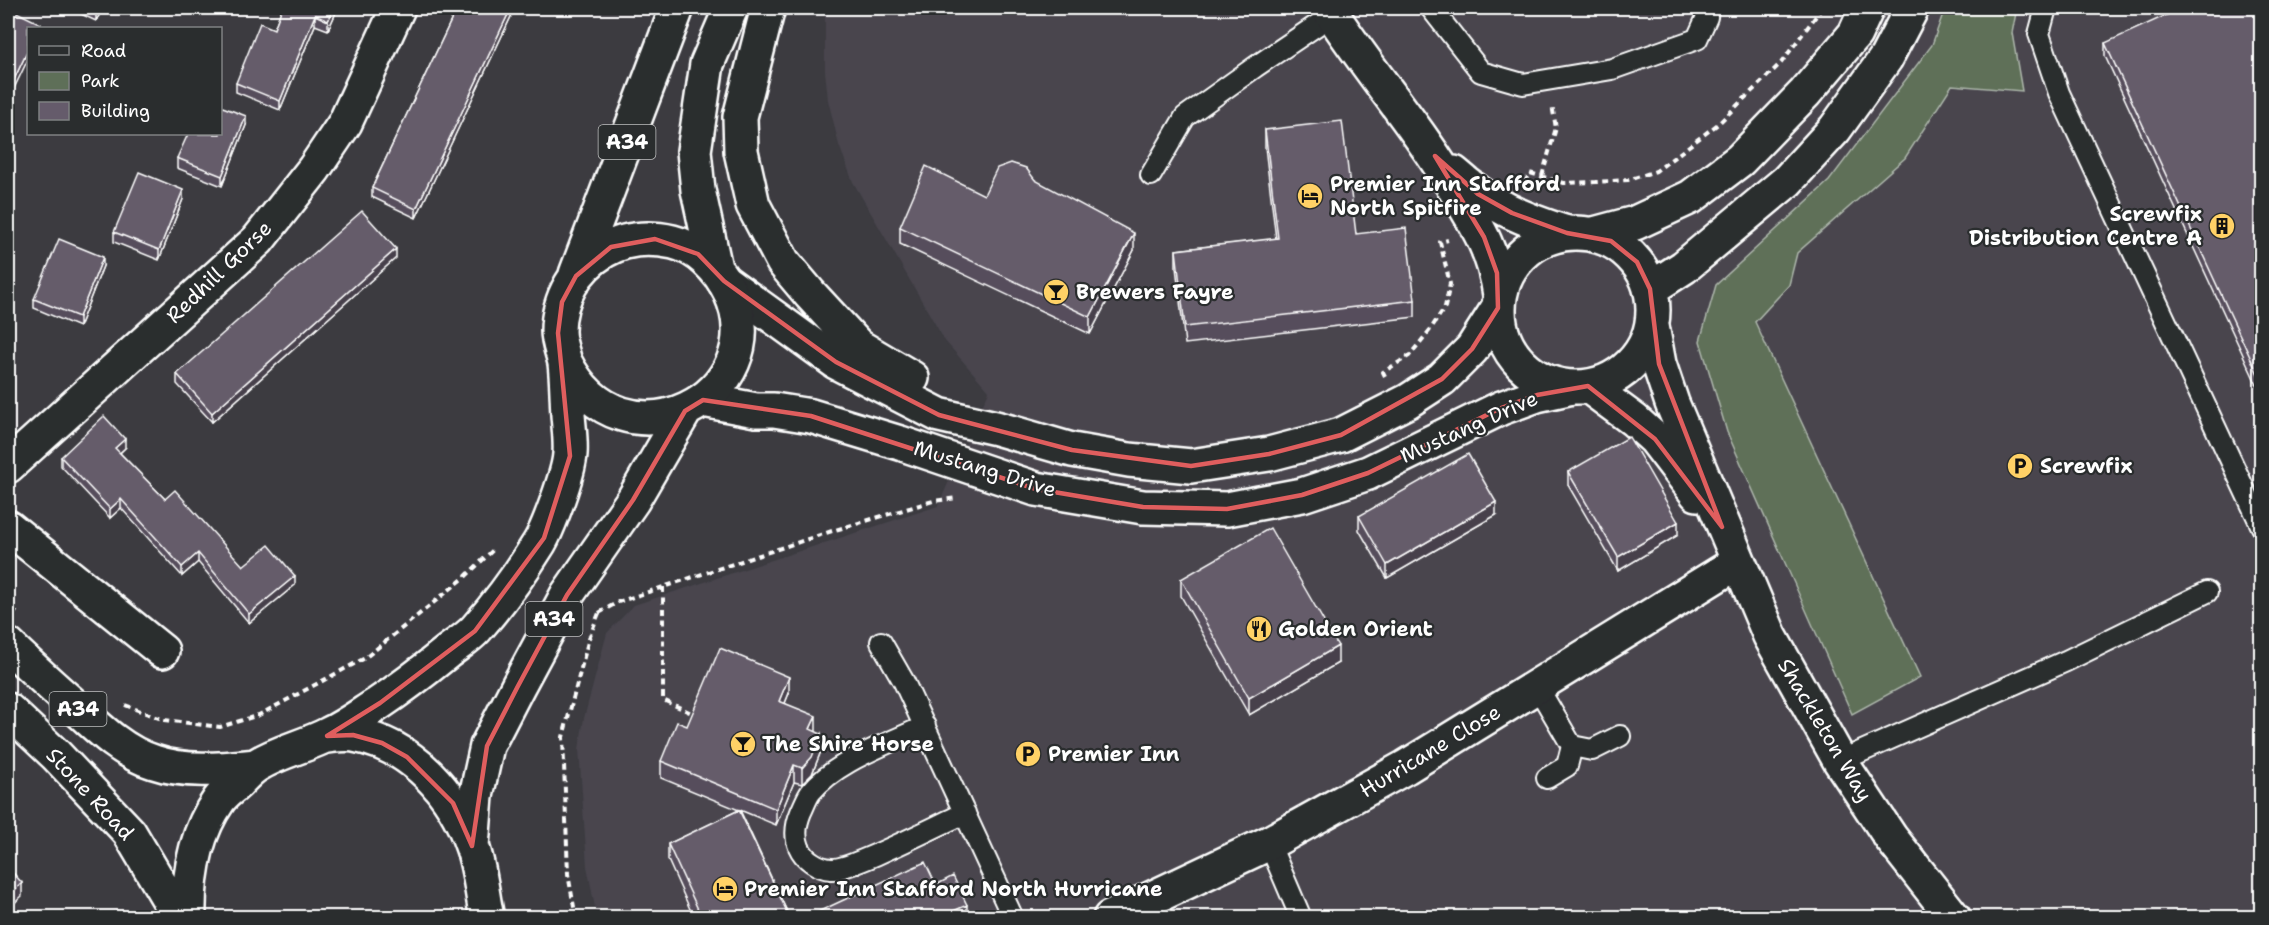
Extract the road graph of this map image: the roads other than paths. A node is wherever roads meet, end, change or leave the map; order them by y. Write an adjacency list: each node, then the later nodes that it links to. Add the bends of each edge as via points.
1 (398, 8): 23 (main road, Redhill Gorse, via 345,123 258,240)
2 (676, 8): 15 (main road, A34)
3 (731, 8): 14 (main road, via 707,64 694,151 698,190)
4 (768, 8): 22 (main road, Mustang Drive, via 740,117 746,180 768,236 783,262 858,346)
5 (1431, 8): 6 (lane, via 1481,72 1523,84 1612,69 1697,39)
6 (1708, 8)
7 (1867, 8): 13 (main road, via 1855,34 1740,160 1691,197 1635,223)
8 (1911, 8): 16 (main road, via 1886,58 1835,129 1795,172 1684,267)
9 (2046, 8): 26 (lane, via 2039,34 2059,93)
10 (1330, 11): 11 (lane, via 1185,117); 12 (main road, via 1435,156)
11 (1151, 175)
12 (1487, 214): 13 (main road, via 1512,213); 17 (main road, via 1484,237 1497,273)
13 (1580, 234): 16 (main road, via 1611,241 1630,255); 17 (main road, via 1544,239 1525,251 1506,276)
14 (720, 275): 15 (main road, via 698,254 677,243 655,239 632,240 610,247 591,259); 21 (main road, via 736,311 736,344 725,375); 22 (main road, Mustang Drive, via 836,362 939,415)
15 (576, 276): 19 (main road, via 562,302 558,333)
16 (1650, 289): 18 (main road)
17 (1499, 302): 20 (main road, via 1500,329 1523,367 1546,381); 22 (main road, Mustang Drive, via 1472,349 1442,379 1341,435 1269,454 1191,466 1149,462 1072,450)
18 (1652, 326): 20 (main road, via 1638,356 1626,368 1600,384); 24 (main road, Shackleton Way, via 1672,403)
19 (565, 362): 21 (main road, via 584,392 614,412 650,418 668,416); 35 (main road, A34, via 570,456 544,537 475,630 380,703)
20 (1580, 387): 21 (main road, Mustang Drive, via 1538,395 1501,408 1368,473 1302,495 1227,509 1143,507 1036,489 811,416); 24 (main road, Shackleton Way, via 1634,420 1654,439)
21 (694, 405): 43 (main road, A34, via 567,595 487,746 476,796)
22 (996, 428)
23 (8, 466)
24 (1722, 526): 27 (main road, Shackleton Way)
25 (8, 527): 31 (main road)
26 (2262, 527)
27 (1738, 562): 32 (main road, Hurricane Close); 38 (main road, Shackleton Way, via 1770,636)
28 (2207, 592): 38 (lane, via 2066,661)
29 (16, 633): 39 (main road, A34, via 98,728 130,752 155,763 191,768)
30 (881, 642): 34 (lane)
31 (162, 651)
32 (1536, 686): 37 (lane); 42 (main road, Hurricane Close, via 1406,767)
33 (8, 710): 44 (main road, Stone Road / A34, via 129,832)
34 (925, 726): 41 (lane); 41 (lane, via 849,762 829,774 810,793 795,837 801,851 812,863 832,870 854,864)
35 (327, 736): 39 (main road); 43 (main road, via 353,735 382,743 407,757 453,803)
36 (1620, 736): 37 (lane, via 1592,750)
37 (1572, 746): 40 (lane, via 1567,766)
38 (1840, 761): 50 (main road, Shackleton Way, via 1891,838)
39 (255, 766): 45 (main road, via 220,799 202,834 193,862)
40 (1547, 778)
41 (965, 813): 47 (lane)
42 (1269, 843): 48 (main road, Hurricane Close); 49 (lane)
43 (472, 846): 46 (main road)
44 (180, 918)
45 (189, 918)
46 (487, 918)
47 (1013, 918)
48 (1110, 918)
49 (1301, 918)
50 (1954, 918)

